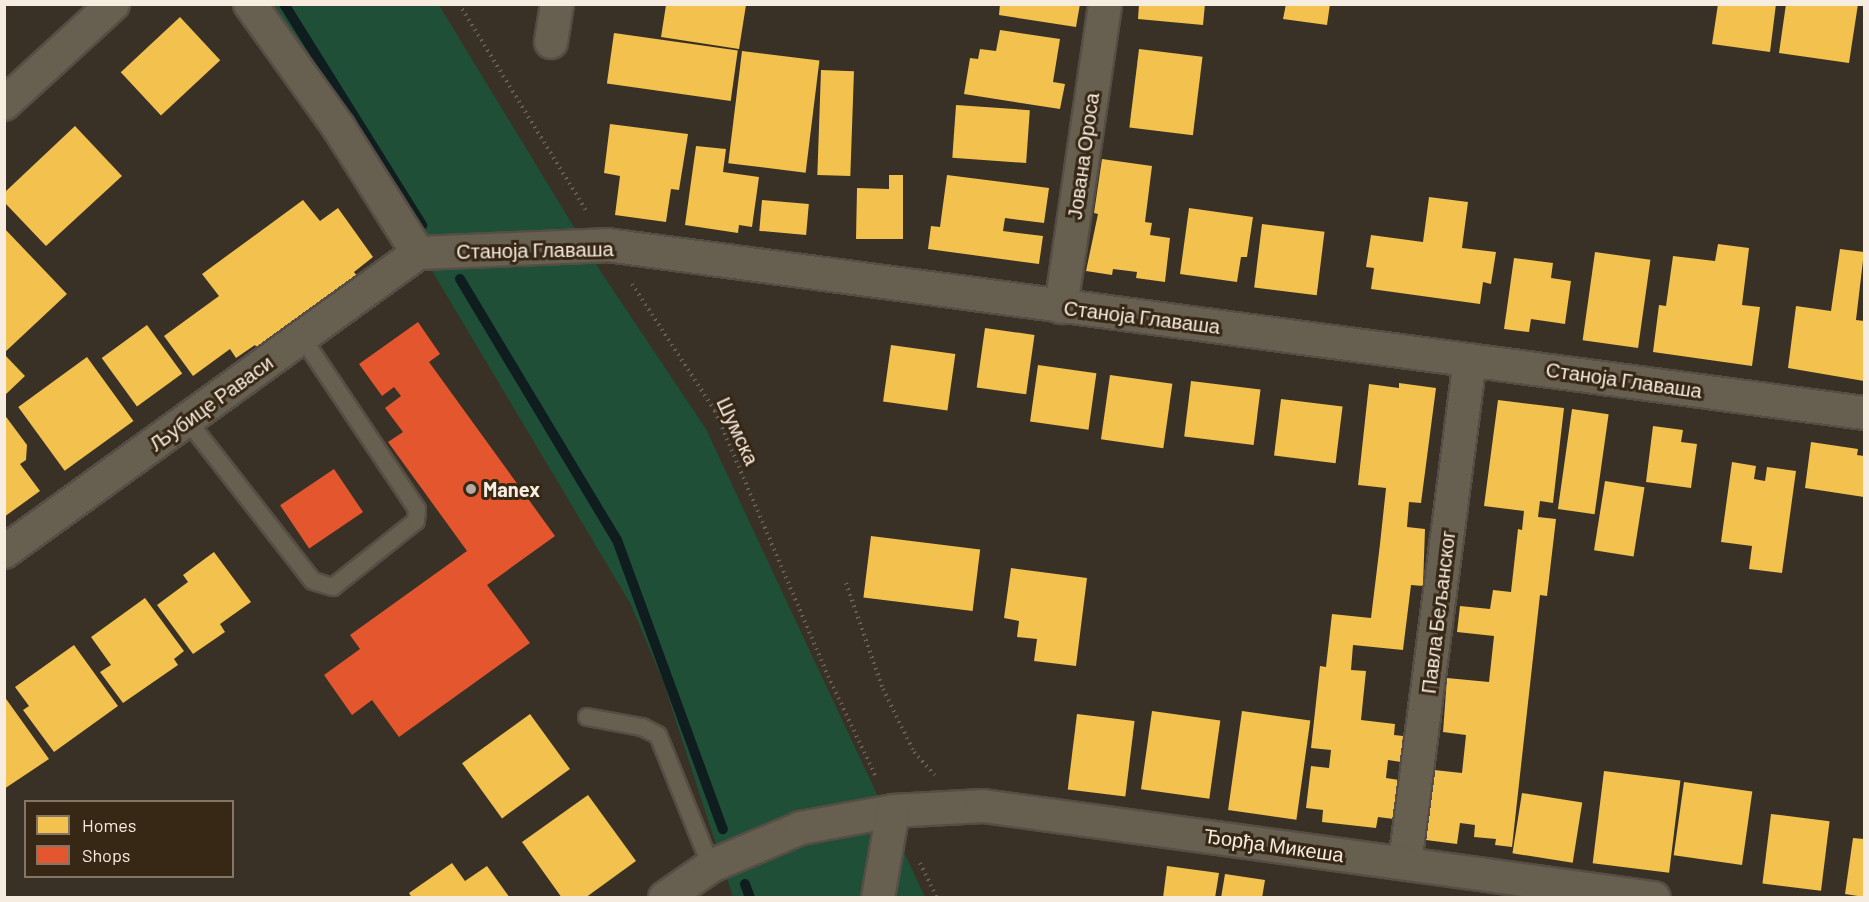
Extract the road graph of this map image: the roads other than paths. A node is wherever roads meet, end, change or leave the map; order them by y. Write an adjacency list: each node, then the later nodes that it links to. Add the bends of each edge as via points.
1 (113, 4): 6 (street)
2 (250, 4): 7 (street, via 339,128)
3 (557, 4): 5 (street)
4 (1105, 4): 8 (street, Јована Ороса)
5 (551, 42)
6 (4, 104)
7 (418, 253): 8 (street, Станоја Главаша, via 607,245); 9 (street, Љубице Раваси)
8 (1061, 307): 10 (street, Станоја Главаша)
9 (302, 338): 12 (street, Љубице Раваси); 12 (lane, via 417,509 416,521 333,587 313,581)
10 (1470, 360): 11 (street, Станоја Главаша); 16 (street, Павла Бељанског)
11 (1864, 413)
12 (187, 420): 13 (street, Љубице Раваси)
13 (4, 552)
14 (587, 717): 17 (lane, via 658,735)
15 (893, 811): 16 (street, Ђорђа Микеша, via 982,806); 17 (street, Ђорђа Микеша, via 801,828); 19 (street)
16 (1405, 863): 20 (street, Ђорђа Микеша)
17 (711, 866): 18 (street, Ђорђа Микеша)
18 (665, 897)
19 (878, 897)
20 (1654, 897)

